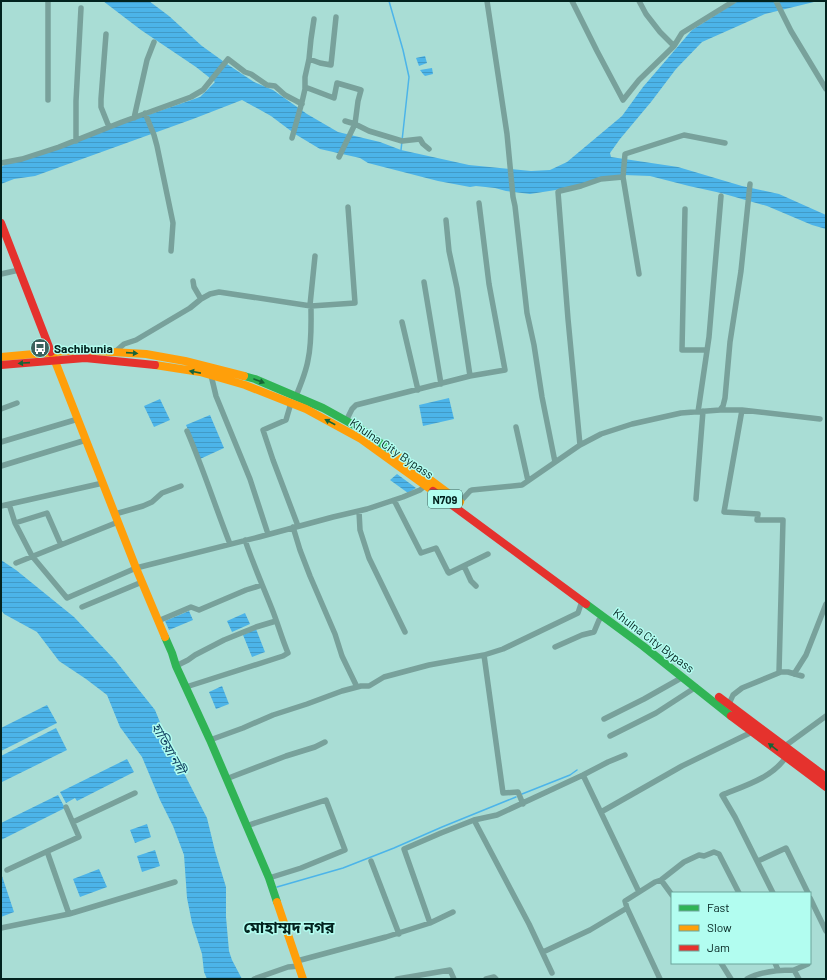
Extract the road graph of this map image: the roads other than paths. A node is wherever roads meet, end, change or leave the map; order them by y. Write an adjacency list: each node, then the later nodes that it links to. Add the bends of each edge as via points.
1 (48, 1): 16 (street)
2 (487, 1): 73 (street, via 507,134 527,312)
3 (572, 1): 12 (street, via 623,100 639,80)
4 (639, 1): 12 (street, via 660,32)
5 (734, 1): 12 (street, via 682,33)
6 (776, 1): 15 (street)
7 (81, 8): 24 (street)
8 (336, 17): 13 (street, via 331,65)
9 (314, 19): 13 (street)
10 (106, 34): 22 (street, via 101,107)
11 (154, 42): 19 (street, via 147,60)
12 (674, 46)
13 (309, 59): 14 (street)
14 (304, 87): 17 (street); 21 (street, via 334,98 337,83 361,90)
15 (826, 89)
16 (48, 100)
17 (301, 106): 18 (street, via 275,86 267,85 228,59 203,90); 23 (street)
18 (145, 114): 19 (street); 38 (street, via 154,135 173,222)
19 (134, 118): 22 (street)
20 (345, 121): 21 (street)
21 (356, 124): 26 (street, via 402,141 420,139); 27 (street)
22 (109, 127): 24 (street)
23 (292, 137)
24 (76, 141): 28 (street, via 22,159)
25 (725, 143): 29 (street, via 684,135 625,154)
26 (429, 149)
27 (340, 156)
28 (1, 162)
29 (623, 177): 42 (street); 72 (street, via 601,179 558,192)
30 (750, 185): 62 (street, via 725,398)
31 (721, 196): 48 (street)
32 (479, 203): 55 (street, via 489,284 505,370)
33 (348, 207): 46 (street, via 355,303)
34 (685, 209): 48 (street, via 682,350)
35 (446, 220): 55 (street)
36 (1, 222): 37 (main road)
37 (3, 236): 40 (main road)
38 (171, 251)
39 (315, 256): 46 (street)
40 (19, 270): 41 (street); 49 (main road)
41 (1, 274)
42 (639, 274)
43 (193, 281): 45 (street)
44 (424, 282): 56 (street)
45 (201, 299): 46 (street, via 219,292); 50 (street, via 136,340 124,344)
46 (311, 306): 58 (street, via 308,359)
47 (402, 322): 57 (street)
48 (707, 350): 64 (street)
49 (51, 352): 50 (main road, Khulna City Bypass / N709); 51 (main road, Khulna City Bypass / N709); 52 (main road)
50 (115, 352): 58 (main road, Khulna City Bypass / N709, one-way to 58, via 185,361 255,379)
51 (1, 357)
52 (55, 360): 53 (main road, Khulna City Bypass / N709, one-way to 53); 54 (main road, Khulna City Bypass / N709, one-way to 52, via 152,364 85,358); 65 (main road)
53 (1, 365)
54 (211, 375): 60 (main road, Khulna City Bypass / N709); 89 (street, via 216,396 250,479)
55 (470, 376): 56 (street)
56 (441, 384): 57 (street)
57 (418, 390): 67 (street, via 356,405)
58 (296, 396): 67 (main road, Khulna City Bypass / N709)
59 (17, 403): 61 (street)
60 (291, 403): 77 (main road, Khulna City Bypass / N709, one-way to 60, via 361,439); 88 (street, via 286,420 263,430)
61 (1, 409)
62 (720, 410): 63 (street); 64 (street)
63 (742, 410): 66 (street); 111 (street, via 724,512 758,514 757,520 783,520)
64 (700, 412): 72 (street, via 681,413 632,424 601,434); 79 (street)
65 (78, 419): 70 (main road); 71 (street)
66 (820, 419)
67 (346, 421): 81 (main road, Khulna City Bypass / N709, via 361,429)
68 (516, 427): 75 (street)
69 (187, 431): 92 (street)
70 (86, 440): 74 (street); 76 (main road)
71 (1, 442)
72 (580, 445): 73 (street)
73 (555, 462): 75 (street)
74 (1, 466)
75 (528, 481): 81 (street, via 517,486 472,490)
76 (103, 483): 82 (street); 85 (main road)
77 (426, 485): 80 (street); 101 (main road, Khulna City Bypass / N709)
78 (181, 486): 85 (street, via 162,493 152,502)
79 (696, 499)
80 (394, 500): 84 (street); 96 (street, via 421,553 436,548 450,573)
81 (460, 502): 118 (main road, Khulna City Bypass / N709)
82 (9, 504): 83 (street); 87 (street)
83 (1, 506)
84 (358, 511): 88 (street); 107 (street, via 360,530 369,558)
85 (115, 514): 86 (main road)
86 (118, 522): 91 (street); 97 (main road)
87 (15, 523): 91 (street, via 48,513); 94 (street)
88 (295, 527): 89 (street); 116 (street, via 310,576)
89 (268, 534): 90 (street)
90 (245, 540): 92 (street); 99 (street)
91 (61, 544): 94 (street)
92 (230, 544): 97 (street)
93 (488, 554): 96 (street)
94 (32, 556): 95 (street); 97 (street, via 67,598)
95 (16, 563)
96 (464, 566): 100 (street)
97 (136, 568): 98 (main road)
98 (142, 582): 103 (street); 105 (main road)
99 (262, 585): 105 (street, via 199,610 191,607); 106 (street)
100 (476, 586)
101 (582, 601): 104 (main road, Khulna City Bypass / N709); 109 (street, via 578,613 503,649)
102 (826, 604): 112 (street, via 806,655)
103 (82, 607)
104 (603, 616): 108 (street, via 594,632); 114 (main road, Khulna City Bypass / N709)
105 (158, 621): 110 (main road)
106 (276, 621): 110 (street, via 224,640); 115 (street, via 288,653)
107 (405, 632)
108 (555, 647)
109 (484, 655): 116 (street, via 429,665 384,677 369,686); 133 (street, via 504,793 518,792)
110 (176, 666): 115 (main road)
111 (779, 672): 112 (street); 118 (street, via 742,688)
112 (794, 674): 113 (street)
113 (802, 676)
114 (684, 677): 117 (main road, Khulna City Bypass / N709); 120 (street)
115 (186, 687): 123 (main road)
116 (357, 687): 123 (street, via 273,715)
117 (696, 687): 121 (main road, Khulna City Bypass / N709); 122 (street, via 656,713)
118 (729, 704): 125 (main road, Khulna City Bypass / N709)
119 (826, 716): 125 (street)
120 (604, 719)
121 (752, 732): 127 (main road, Khulna City Bypass / N709, one-way to 121); 135 (street, via 682,766)
122 (610, 736)
123 (210, 740): 130 (main road)
124 (325, 742): 130 (street)
125 (785, 746): 129 (main road, Khulna City Bypass / N709)
126 (625, 755): 128 (street)
127 (786, 757): 131 (main road, Khulna City Bypass / N709); 141 (street, via 768,774 722,795)
128 (583, 776): 133 (street); 135 (street)
129 (826, 777)
130 (226, 779): 138 (main road)
131 (826, 788)
132 (136, 793): 137 (street)
133 (523, 804): 136 (street, via 497,815)
134 (66, 807): 137 (street)
135 (601, 812): 146 (street)
136 (474, 820): 155 (street, via 404,849); 159 (street)
137 (73, 822): 139 (street, via 79,837)
138 (246, 826): 143 (main road); 143 (street, via 326,800 345,850)
139 (48, 851): 142 (street); 154 (street)
140 (372, 861): 158 (street)
141 (758, 861): 148 (street); 149 (street, via 786,848)
142 (7, 870)
143 (269, 878): 160 (main road)
144 (661, 880): 146 (street); 147 (street, via 684,862 699,855 717,852); 150 (street)
145 (175, 882): 154 (street)
146 (639, 892): 152 (street, via 625,901)
147 (738, 892)
148 (773, 892)
149 (808, 892)
150 (671, 894)
151 (811, 900): 157 (street)
152 (627, 908): 159 (street, via 590,930); 174 (street)
153 (453, 912): 155 (street)
154 (69, 914): 156 (street)
155 (430, 923): 158 (street)
156 (1, 928)
157 (826, 931)
158 (399, 934): 160 (street)
159 (543, 952): 166 (street)
160 (298, 963): 168 (street); 169 (main road)
161 (722, 964): 175 (street)
162 (775, 964): 164 (street)
163 (808, 964): 165 (street)
164 (778, 970): 165 (street); 176 (street)
165 (794, 970): 177 (street)
166 (552, 972)
167 (420, 977): 170 (street); 171 (street, via 450,970)
168 (256, 979)
169 (303, 979)
170 (397, 979)
171 (454, 979)
172 (486, 979): 173 (street)
173 (496, 979)
174 (660, 979)
175 (731, 979)
176 (747, 979)
177 (799, 979)

